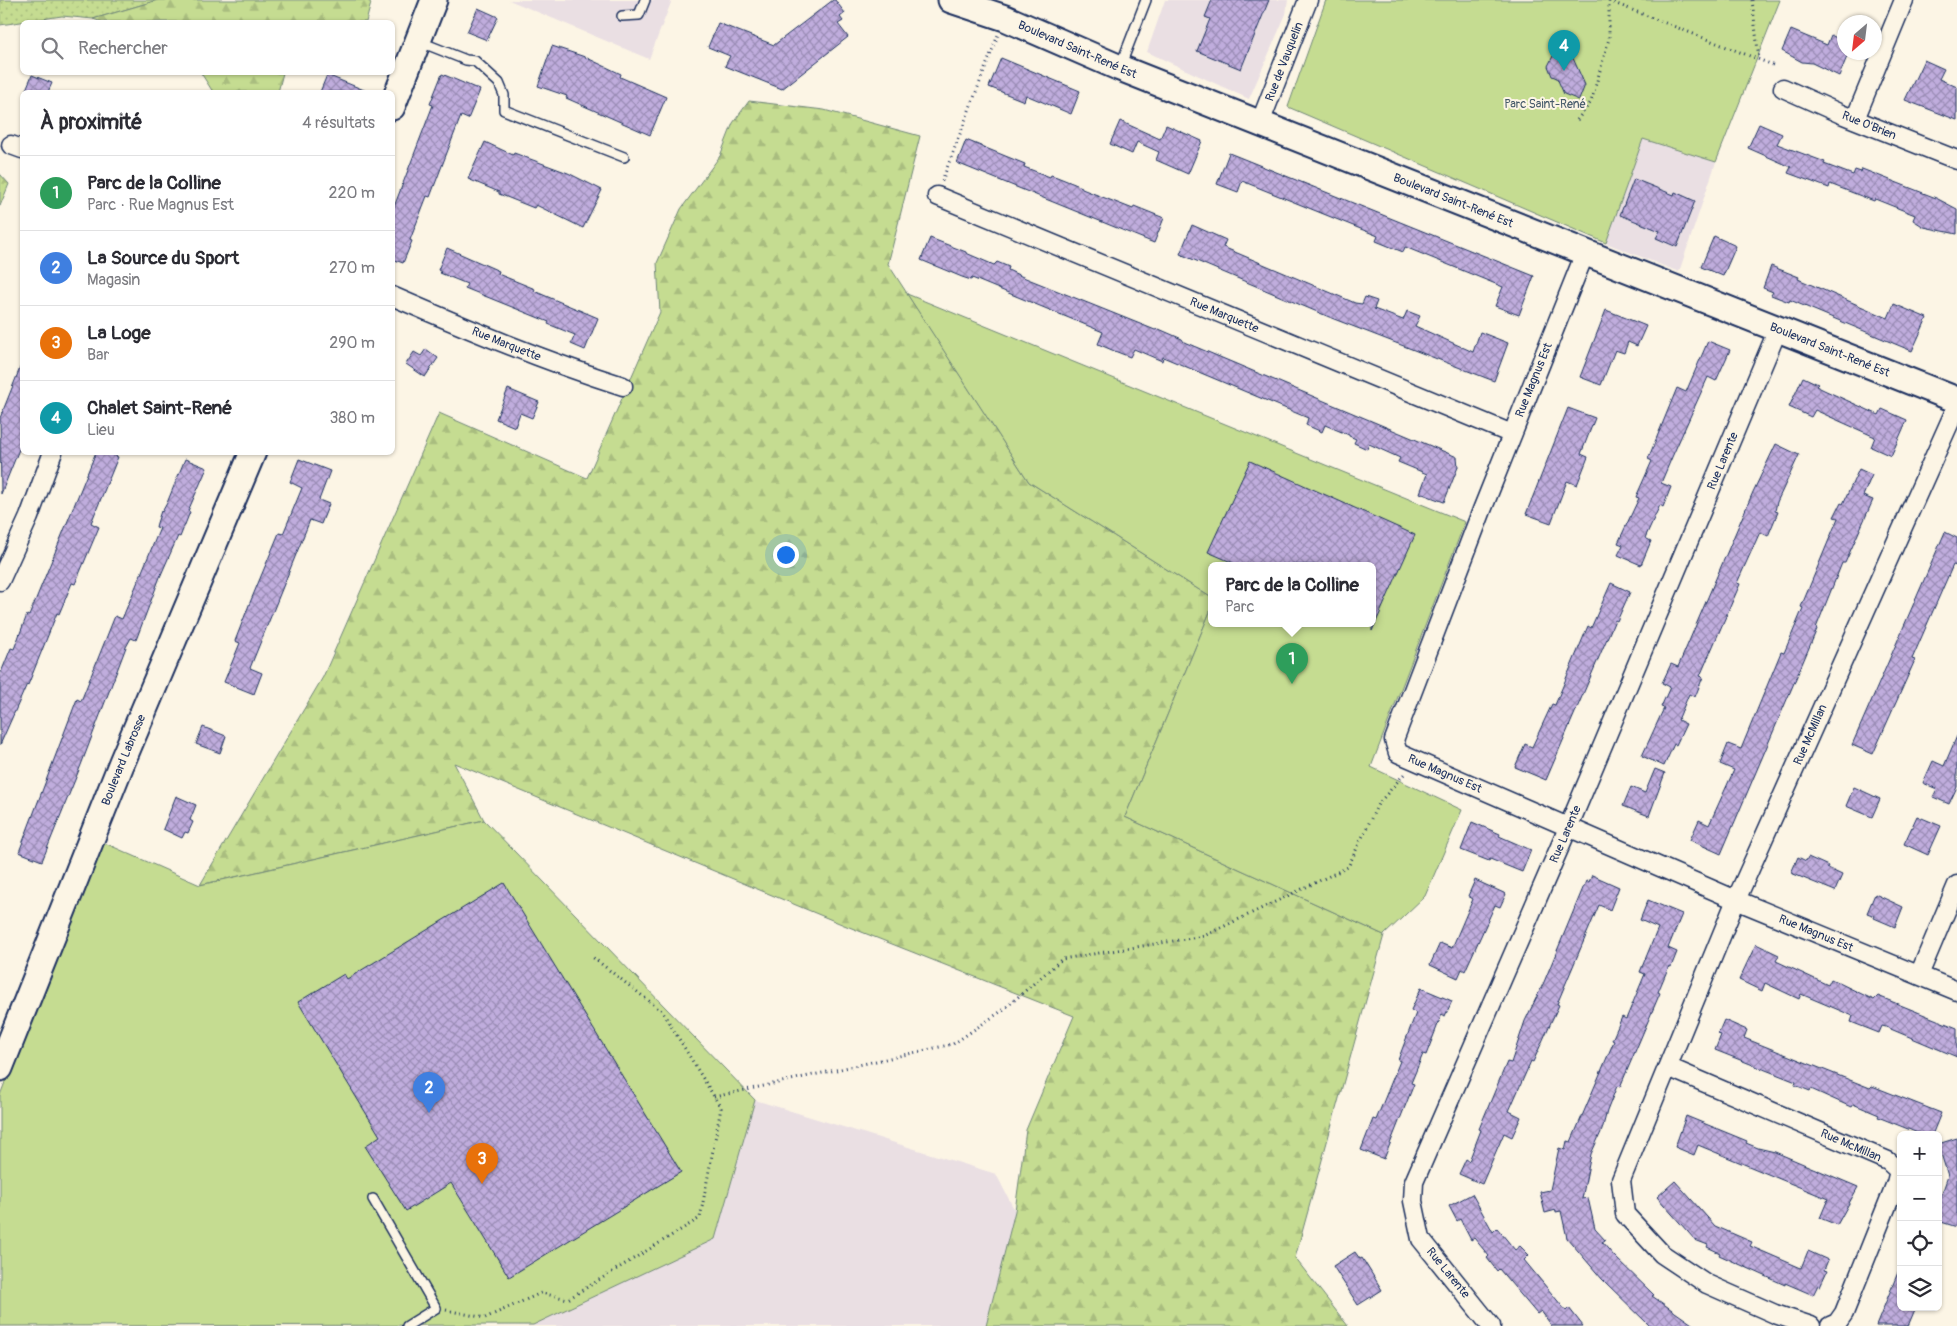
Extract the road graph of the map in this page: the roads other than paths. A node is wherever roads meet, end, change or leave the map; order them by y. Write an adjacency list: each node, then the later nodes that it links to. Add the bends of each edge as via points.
1 (434, 0): 8 (street)
2 (645, 0): 7 (lane, via 638,15)
3 (952, 0): 9 (street, Boulevard Saint-René Est, via 1005,18)
4 (1146, 0): 9 (lane)
5 (1308, 0): 13 (street, Rue de Vauquelin)
6 (1904, 0): 12 (street)
7 (622, 16)
8 (418, 41): 11 (street); 14 (lane, via 475,62 499,83 504,95 504,110)
9 (1120, 68): 13 (street, Boulevard Saint-René Est)
10 (1783, 88): 12 (street, Rue O'Brien)
11 (395, 99)
12 (1855, 119): 15 (street, Rue O'Brien)
13 (1260, 123): 17 (street, Boulevard Saint-René Est)
14 (624, 157)
15 (1957, 160)
16 (937, 196): 23 (street, Rue Marquette)
17 (1585, 252): 19 (street, Boulevard Saint-René Est); 23 (street, Rue Magnus Est)
18 (395, 297): 20 (street, Rue Marquette, via 479,334)
19 (1778, 329): 21 (street, Boulevard Saint-René Est); 27 (street, Rue Larente)
20 (623, 386)
21 (1957, 400)
22 (1957, 406): 29 (street, Rue McMillan)
23 (1512, 434): 27 (street, Rue Magnus Est, via 1394,740 1398,753)
24 (52, 455): 26 (street)
25 (252, 455): 33 (street, Boulevard Labrosse, via 122,762)
26 (0, 581)
27 (1568, 828): 29 (street, Rue Magnus Est); 36 (street, Rue Larente, via 1414,1182 1413,1201 1421,1239)
28 (1957, 885): 30 (street)
29 (1736, 900): 30 (street, Rue Magnus Est); 32 (street, Rue McMillan)
30 (1919, 975): 31 (street, Rue Magnus Est)
31 (1957, 991)
32 (1668, 1067): 37 (street, Rue McMillan, via 1621,1180 1624,1214 1662,1254 1707,1284); 38 (street, Rue McMillan, via 1888,1161 1899,1171 1844,1313 1837,1323)
33 (0, 1068)
34 (373, 1199): 35 (lane, via 436,1308)
35 (406, 1326)
36 (1492, 1326)
37 (1811, 1326)
38 (1830, 1326)

